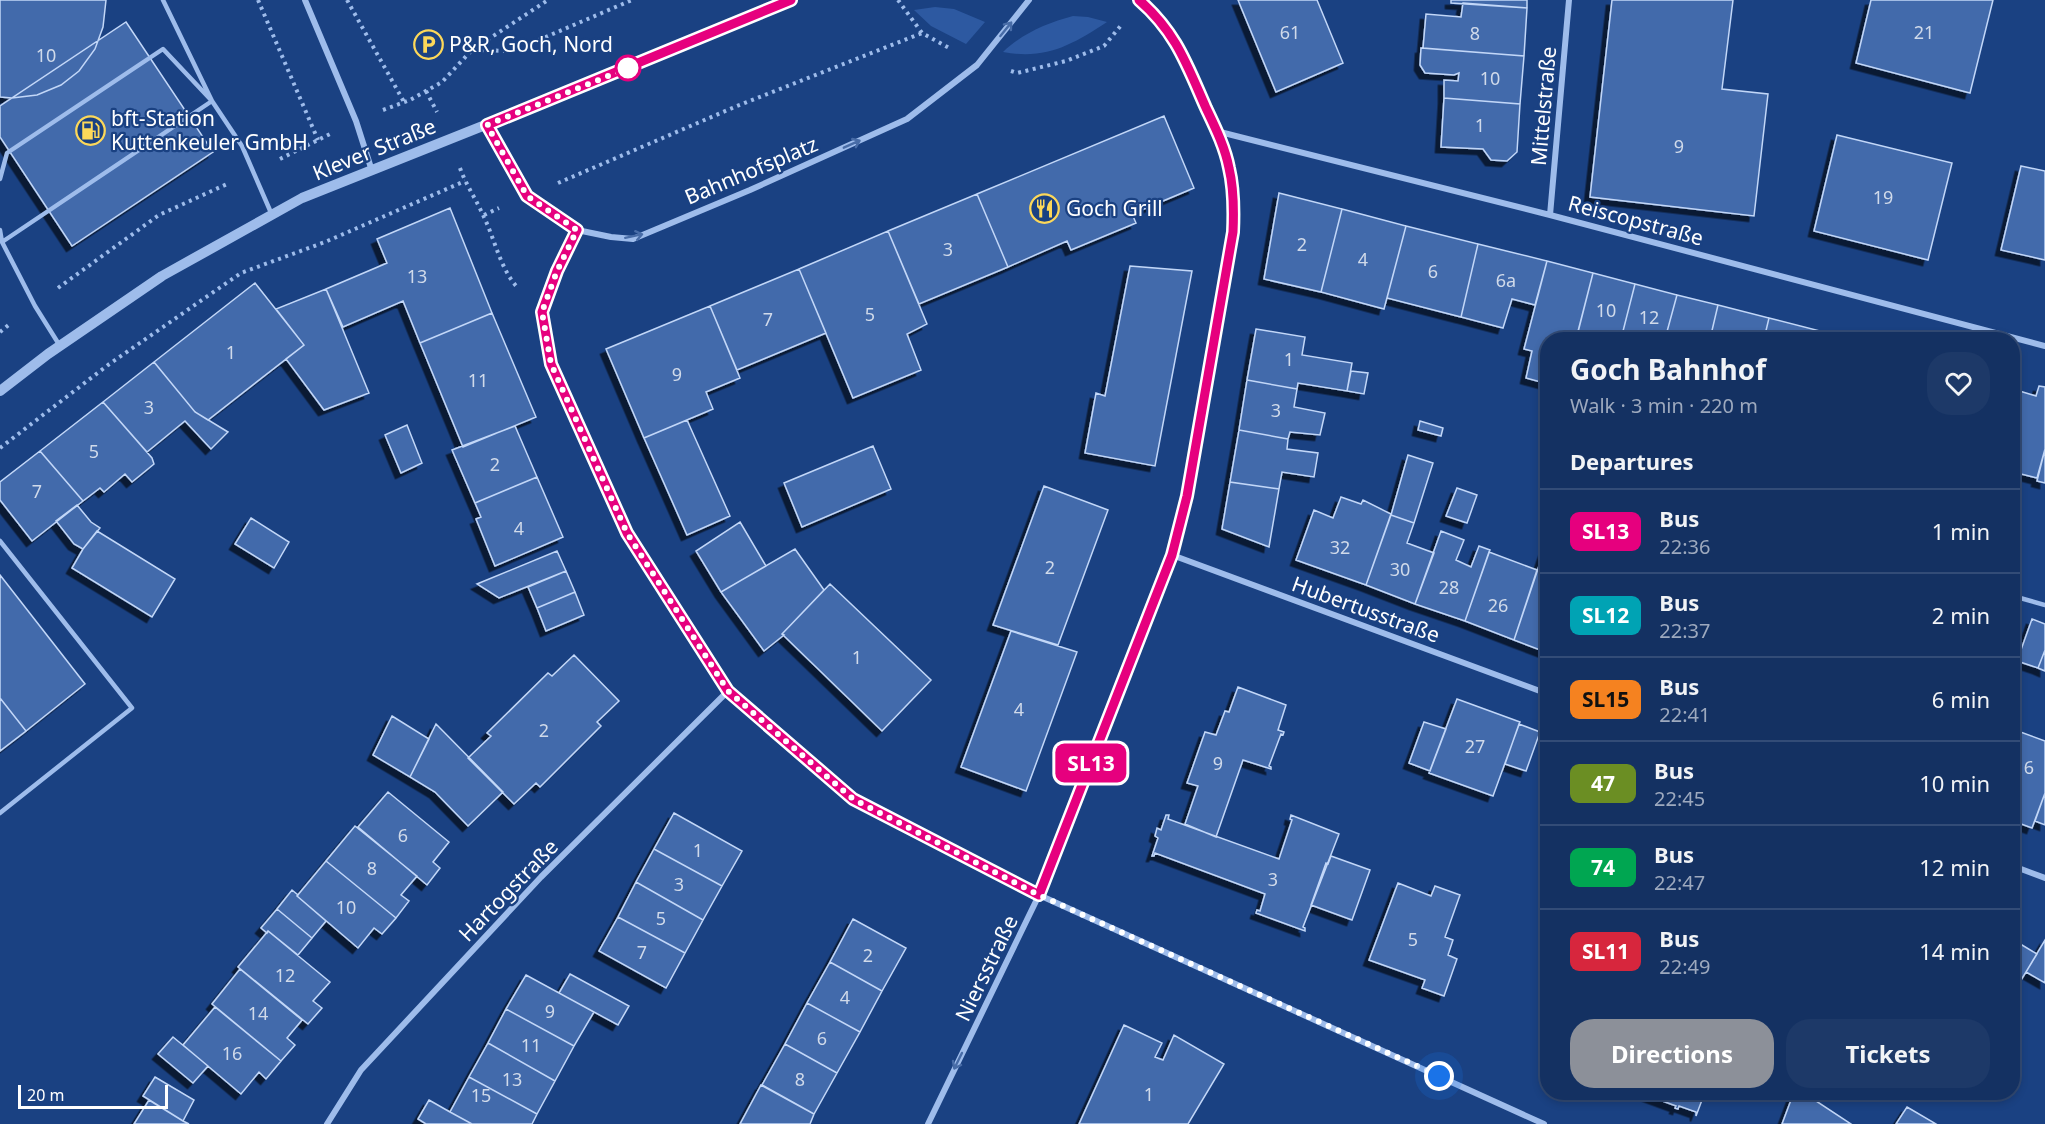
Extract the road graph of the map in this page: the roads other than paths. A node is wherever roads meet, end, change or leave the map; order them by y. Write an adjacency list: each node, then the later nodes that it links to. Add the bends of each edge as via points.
1 (163, 0): 7 (lane)
2 (305, 0): 10 (street, via 356,121)
3 (792, 0): 8 (street, Klever Straße)
4 (1029, 0): 15 (street, Bahnhofsplatz, one-way to 4, via 633,239 907,119 977,65)
5 (1140, 0): 9 (street, Niersstraße, via 1179,46)
6 (1569, 0): 13 (street, Mittelstraße)
7 (212, 101): 11 (lane, via 163,49 7,153); 12 (lane, via 242,146); 16 (lane)
8 (487, 125): 10 (street, Klever Straße); 15 (street, Bahnhofsplatz, via 527,196)
9 (1216, 131): 13 (street, Reiscopstraße); 23 (street, Niersstraße, via 1229,167 1233,232 1187,496)
10 (372, 171): 12 (street, Klever Straße, via 302,198)
11 (0, 179)
12 (272, 215): 19 (street, Klever Straße, via 162,276)
13 (1550, 215): 17 (street, Reiscopstraße)
14 (0, 230): 16 (lane)
15 (577, 230): 26 (street, via 542,312 551,364 627,533)
16 (1, 241): 19 (lane)
17 (1992, 332)
18 (2020, 339): 20 (street, Reiscopstraße)
19 (60, 346): 21 (street, Klever Straße)
20 (2045, 346)
21 (0, 390)
22 (0, 541): 28 (lane, via 132,708)
23 (1172, 555): 27 (street, Hubertusstraße); 31 (street, Niersstraße)
24 (2020, 598): 25 (lane)
25 (2045, 605)
26 (728, 691): 31 (street, via 853,799); 32 (street, Hartogstraße, via 541,877 361,1070)
27 (1540, 691)
28 (0, 813)
29 (2020, 869): 30 (street)
30 (2045, 878)
31 (1039, 895): 33 (street, Niersstraße, one-way to 33); 34 (street)
32 (327, 1124)
33 (928, 1124)
34 (1544, 1124)

